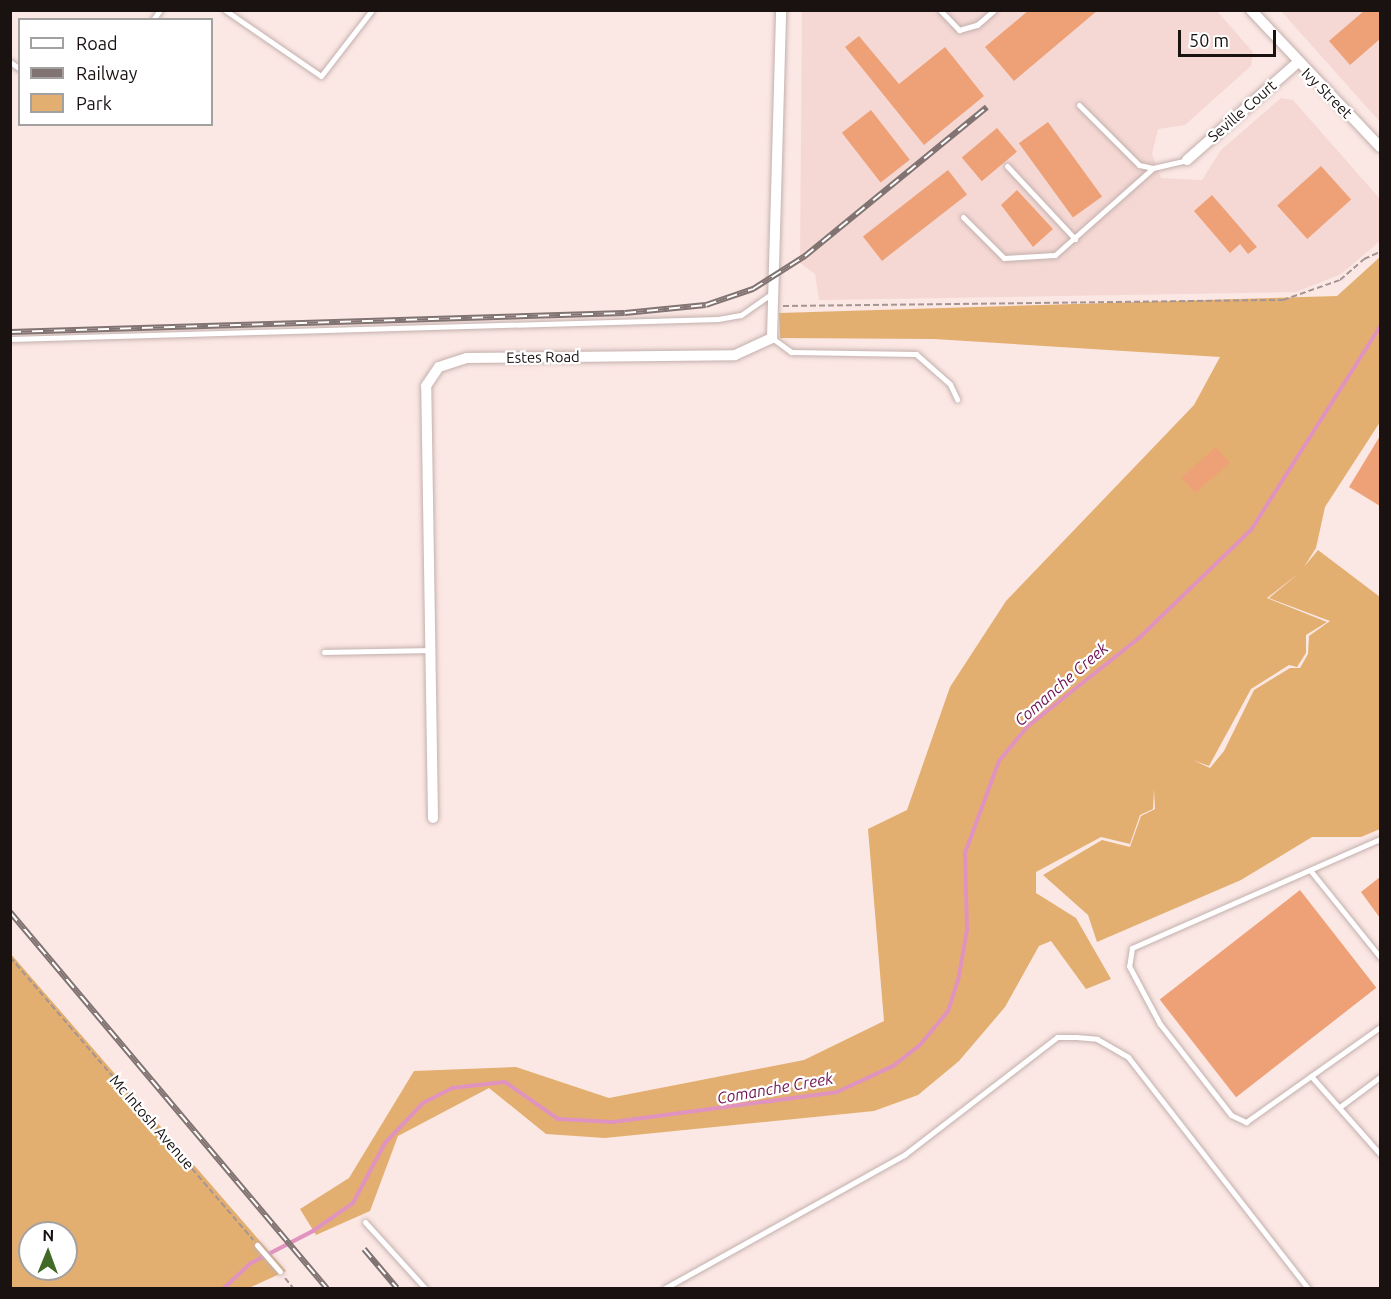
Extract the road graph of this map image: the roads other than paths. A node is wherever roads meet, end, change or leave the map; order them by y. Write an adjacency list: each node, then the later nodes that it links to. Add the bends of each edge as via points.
1 (225, 10): 2 (lane, via 321,76)
2 (372, 10)
3 (781, 10): 15 (street)
4 (940, 10): 5 (lane, via 959,30)
5 (994, 10)
6 (1251, 10): 7 (street, Ivy Street)
7 (1297, 63): 9 (street, Ivy Street); 10 (street, Seville Court)
8 (1079, 105): 12 (lane, via 1139,165)
9 (1380, 147)
10 (1187, 160): 12 (lane)
11 (1006, 166): 14 (lane)
12 (1153, 168): 14 (lane)
13 (963, 217): 14 (lane, via 1004,258 1055,255)
14 (1075, 239)
15 (775, 291): 16 (street); 17 (lane, via 741,315 718,319)
16 (772, 338): 18 (lane, via 791,352 915,354 950,384); 19 (street, Estes Road, via 735,355 467,358 439,367 426,386)
17 (10, 339)
18 (957, 399)
19 (432, 650): 20 (lane); 21 (street, Estes Road)
20 (324, 652)
21 (433, 818)
22 (1380, 839): 23 (lane)
23 (1310, 870): 24 (lane); 26 (lane, via 1132,948 1129,966 1160,1024 1230,1115 1246,1122)
24 (1380, 957)
25 (1380, 1027): 26 (lane)
26 (1311, 1076): 28 (lane)
27 (1380, 1077): 28 (lane)
28 (1341, 1106): 29 (lane)
29 (1380, 1154)
30 (365, 1222): 33 (lane)
31 (257, 1245): 32 (lane)
32 (280, 1271)
33 (425, 1288)
34 (665, 1288): 35 (lane, via 904,1155 1057,1037 1097,1039 1128,1057)
35 (1308, 1288)

